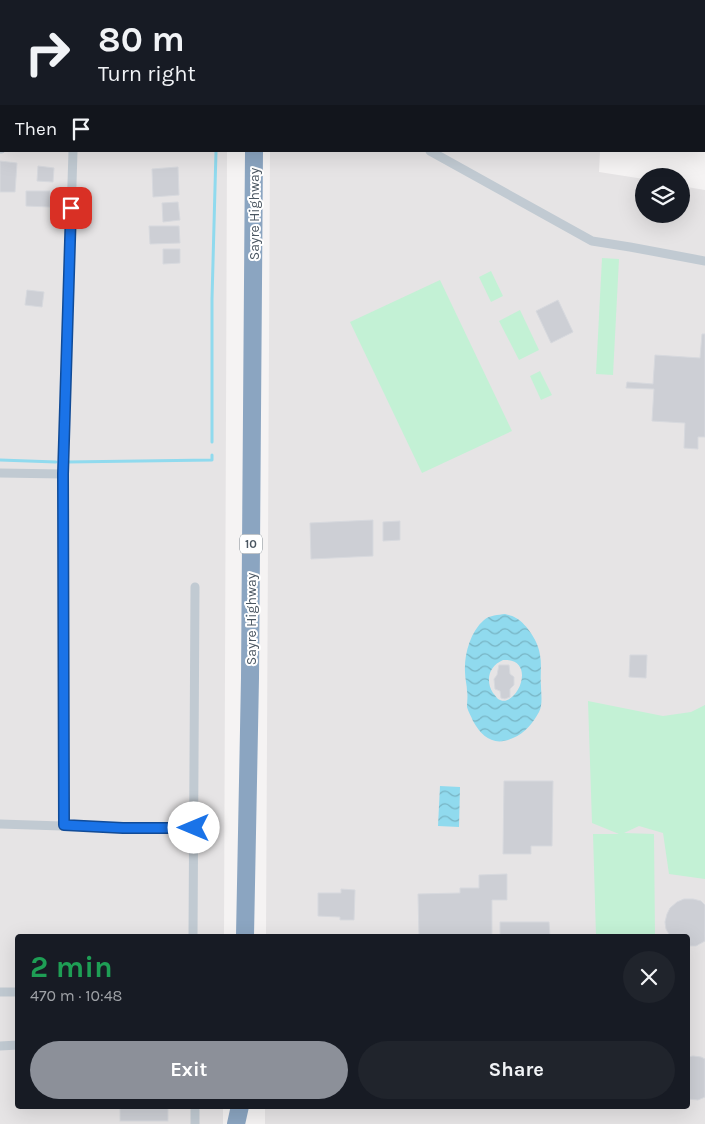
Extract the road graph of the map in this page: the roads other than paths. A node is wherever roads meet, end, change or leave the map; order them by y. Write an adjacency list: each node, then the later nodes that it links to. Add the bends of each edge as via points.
1 (73, 152): 6 (street)
2 (254, 152): 12 (highway, Sayre Highway / 10)
3 (432, 152): 4 (street, via 592,241)
4 (705, 261)
5 (0, 473): 6 (street)
6 (63, 474): 9 (street)
7 (195, 587): 10 (street)
8 (0, 824): 9 (street)
9 (64, 825): 10 (street)
10 (194, 828): 11 (street)
11 (193, 934)
12 (245, 934)
13 (0, 992): 14 (street)
14 (15, 992)
15 (15, 1045): 16 (street)
16 (0, 1046)
17 (195, 1109): 20 (street)
18 (239, 1109): 21 (highway)
19 (247, 1109): 22 (highway)
20 (194, 1124)
21 (236, 1124)
22 (250, 1124)

